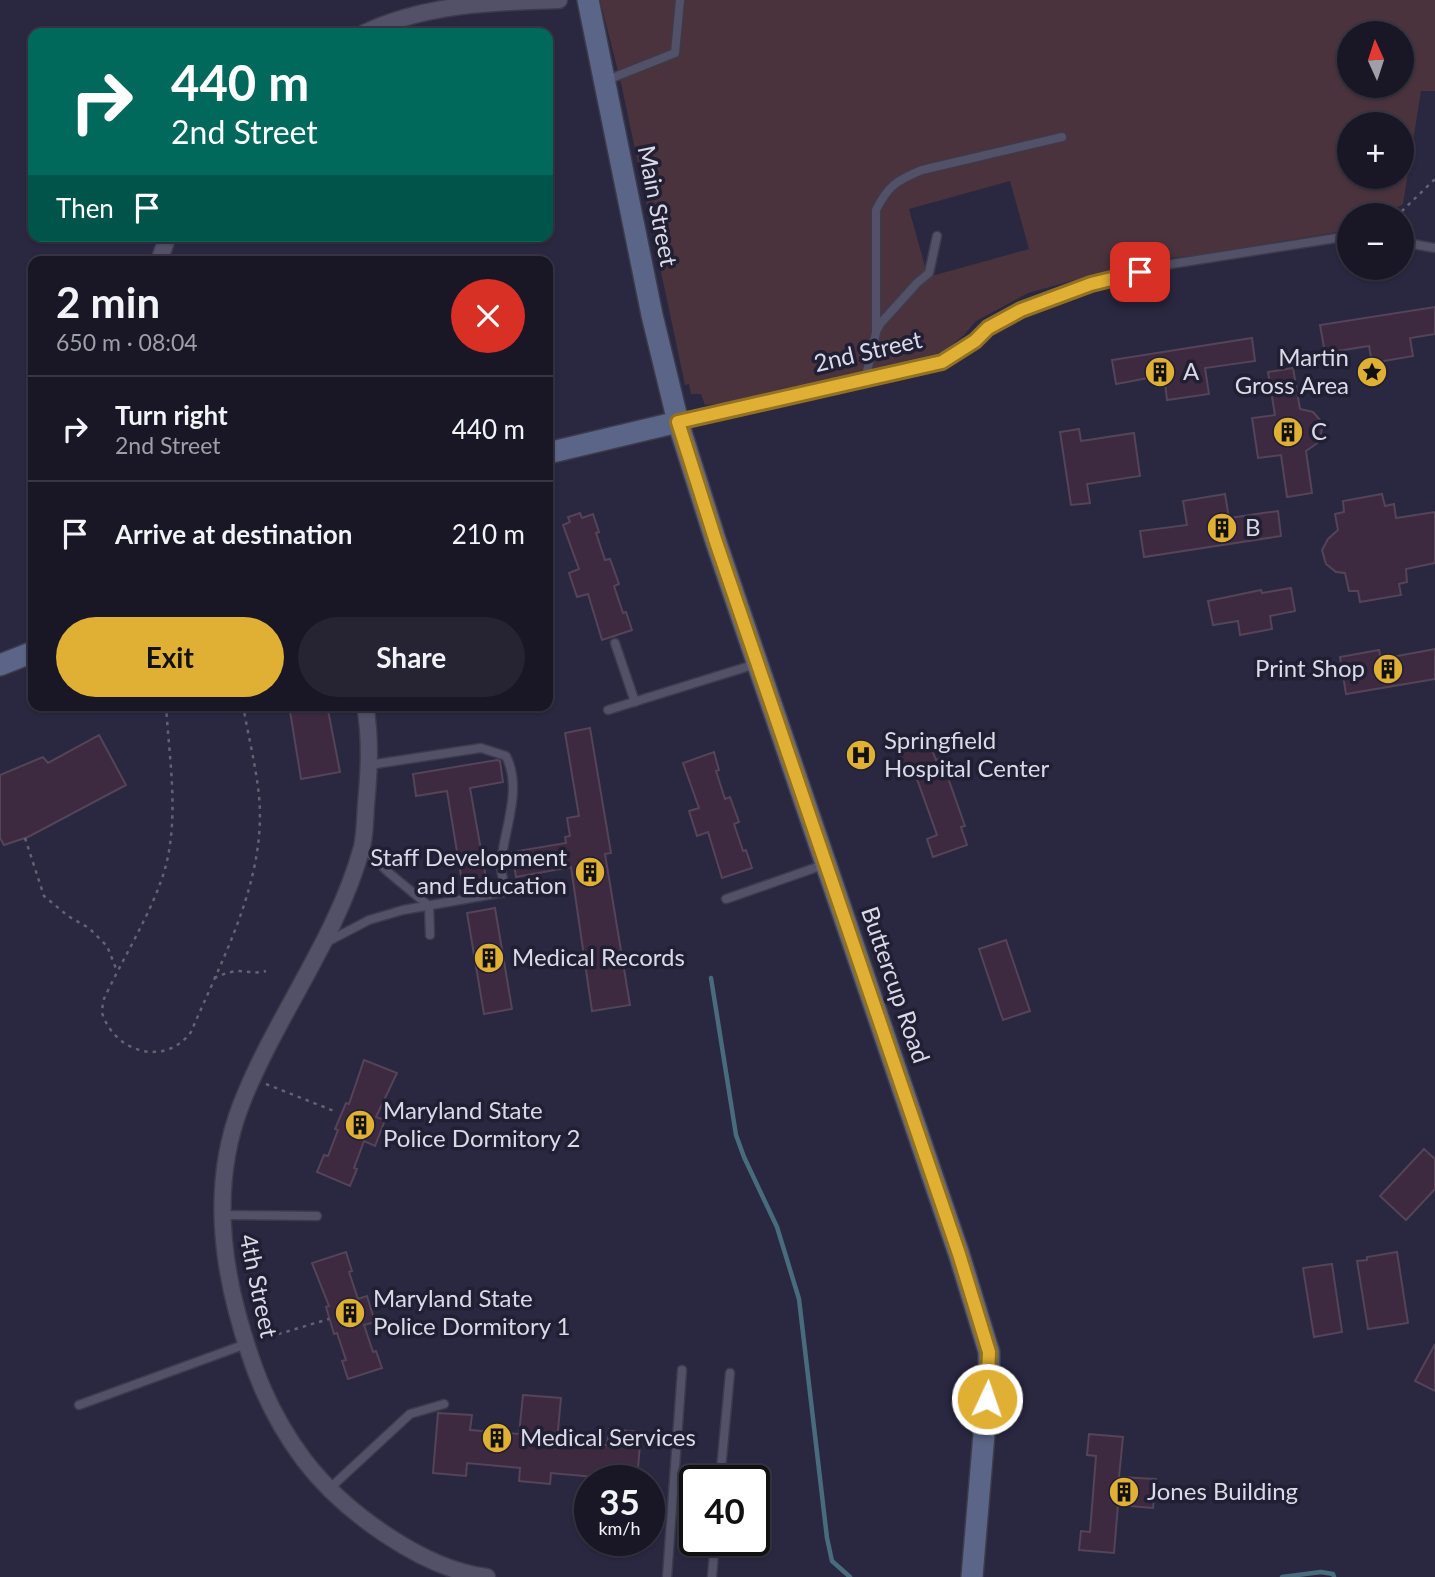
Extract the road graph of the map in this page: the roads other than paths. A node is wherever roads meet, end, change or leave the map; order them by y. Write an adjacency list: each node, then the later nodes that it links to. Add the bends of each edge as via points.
1 (559, 0): 4 (street, via 415,13)
2 (588, 0): 5 (street, Main Street)
3 (680, 0): 5 (lane, via 676,53)
4 (374, 28)
5 (606, 80): 13 (street, Main Street)
6 (1062, 137): 11 (lane, via 922,170 885,192 876,210)
7 (936, 236): 11 (lane, via 929,273)
8 (1337, 238): 12 (lane, 2nd Street, via 1165,265 1091,284 1021,310 942,362)
9 (1414, 244): 10 (lane)
10 (1435, 248)
11 (876, 333): 12 (lane)
12 (865, 380): 13 (lane, 2nd Street)
13 (678, 422): 14 (street, 2nd Street); 17 (street, Buttercup Road)
14 (553, 452)
15 (615, 643): 19 (lane)
16 (28, 654): 18 (street)
17 (757, 664): 19 (lane); 24 (street, Buttercup Road)
18 (0, 665)
19 (635, 702): 20 (lane)
20 (608, 710)
21 (365, 711): 22 (street, 4th Street)
22 (369, 765): 23 (street, 4th Street); 26 (lane, via 481,748 506,755 512,767 514,783 501,866 505,892)
23 (362, 846): 26 (lane); 28 (street, 4th Street)
24 (826, 864): 25 (lane); 43 (street, Buttercup Road, via 989,1352)
25 (726, 899)
26 (429, 906): 27 (lane); 28 (lane, via 369,920)
27 (430, 935)
28 (321, 946): 29 (street, 4th Street, via 240,1107 228,1156)
29 (222, 1215): 30 (lane); 31 (street, 4th Street, via 228,1276)
30 (317, 1216)
31 (246, 1344): 35 (lane); 37 (street, 4th Street, via 274,1414)
32 (682, 1370): 41 (lane)
33 (730, 1373): 36 (lane)
34 (444, 1404): 37 (lane, via 410,1414)
35 (79, 1405)
36 (722, 1465)
37 (329, 1489): 39 (street, 4th Street, via 370,1525)
38 (714, 1556): 42 (lane)
39 (447, 1572): 40 (street, 4th Street)
40 (487, 1577)
41 (667, 1577)
42 (712, 1577)
43 (972, 1577)

